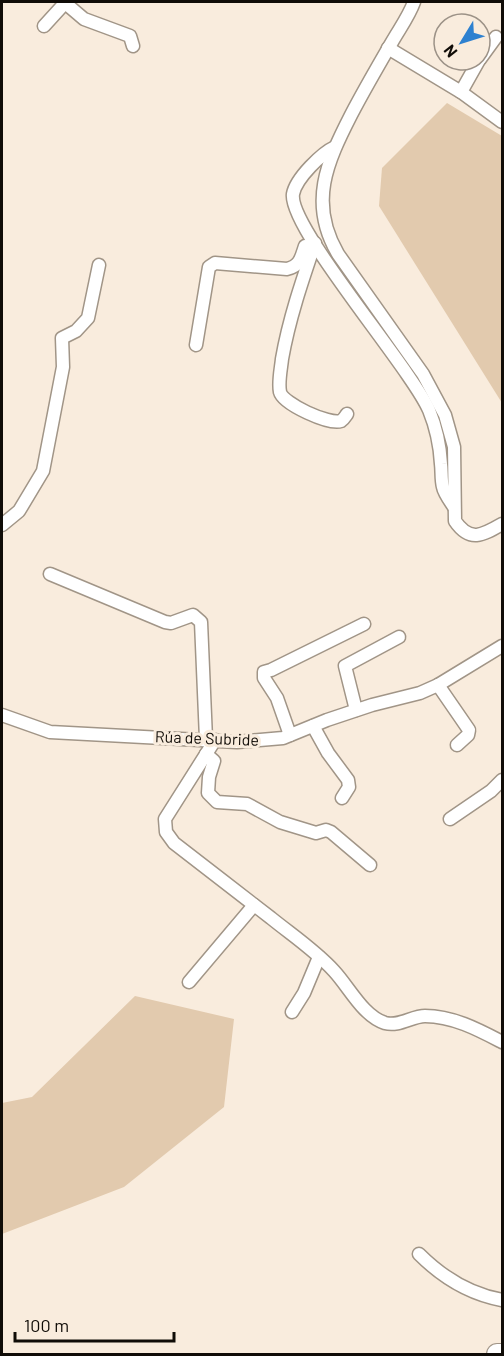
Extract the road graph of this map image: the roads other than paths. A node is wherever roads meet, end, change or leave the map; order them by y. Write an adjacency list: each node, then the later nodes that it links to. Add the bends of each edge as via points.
1 (64, 2): 3 (street); 6 (street, via 84,19 130,36)
2 (414, 2): 7 (street)
3 (44, 26)
4 (496, 38): 5 (street)
5 (492, 44)
6 (133, 46)
7 (388, 48): 9 (street); 11 (street)
8 (473, 72): 9 (street)
9 (461, 92): 10 (street)
10 (502, 122)
11 (335, 147): 12 (street, via 320,156 293,194); 16 (street, via 322,199 328,236 436,394 454,447)
12 (312, 238): 14 (street, via 295,267 215,263 209,267); 15 (street, via 285,341 280,391 290,404 325,420 343,420); 16 (street, via 414,382 429,410 437,434 443,488)
13 (99, 265): 18 (street, via 88,318 62,338 63,368 44,471 19,511)
14 (196, 345)
15 (347, 414)
16 (454, 507): 17 (street, via 455,521 470,535 488,532)
17 (502, 524)
18 (2, 525)
19 (50, 574): 28 (street, via 165,622 194,615 198,618)
20 (364, 624): 27 (street, via 264,672)
21 (399, 637): 24 (street, via 345,666)
22 (502, 648): 23 (street, Rúa de Subride)
23 (438, 685): 24 (street, Rúa de Subride); 29 (street, via 469,730)
24 (356, 710): 26 (street, Rúa de Subride)
25 (2, 715): 28 (street, Rúa de Subride, via 50,732)
26 (313, 726): 27 (street, Rúa de Subride); 32 (street, via 348,780)
27 (290, 735): 28 (street, Rúa de Subride, via 258,741)
28 (211, 740): 30 (street)
29 (457, 745)
30 (206, 754): 34 (street, via 214,761 209,777 211,798 247,804 280,822 331,832); 35 (street, via 165,819 166,832 174,843)
31 (502, 780): 33 (street)
32 (342, 798)
33 (450, 819)
34 (370, 865)
35 (254, 905): 36 (street); 37 (street)
36 (319, 957): 38 (street); 39 (street, via 364,1008 386,1023 424,1016 449,1019)
37 (189, 982)
38 (292, 1012)
39 (502, 1042)
40 (419, 1254): 41 (street, via 452,1282)
41 (502, 1300)
42 (497, 1354): 43 (main road)
43 (502, 1354)

